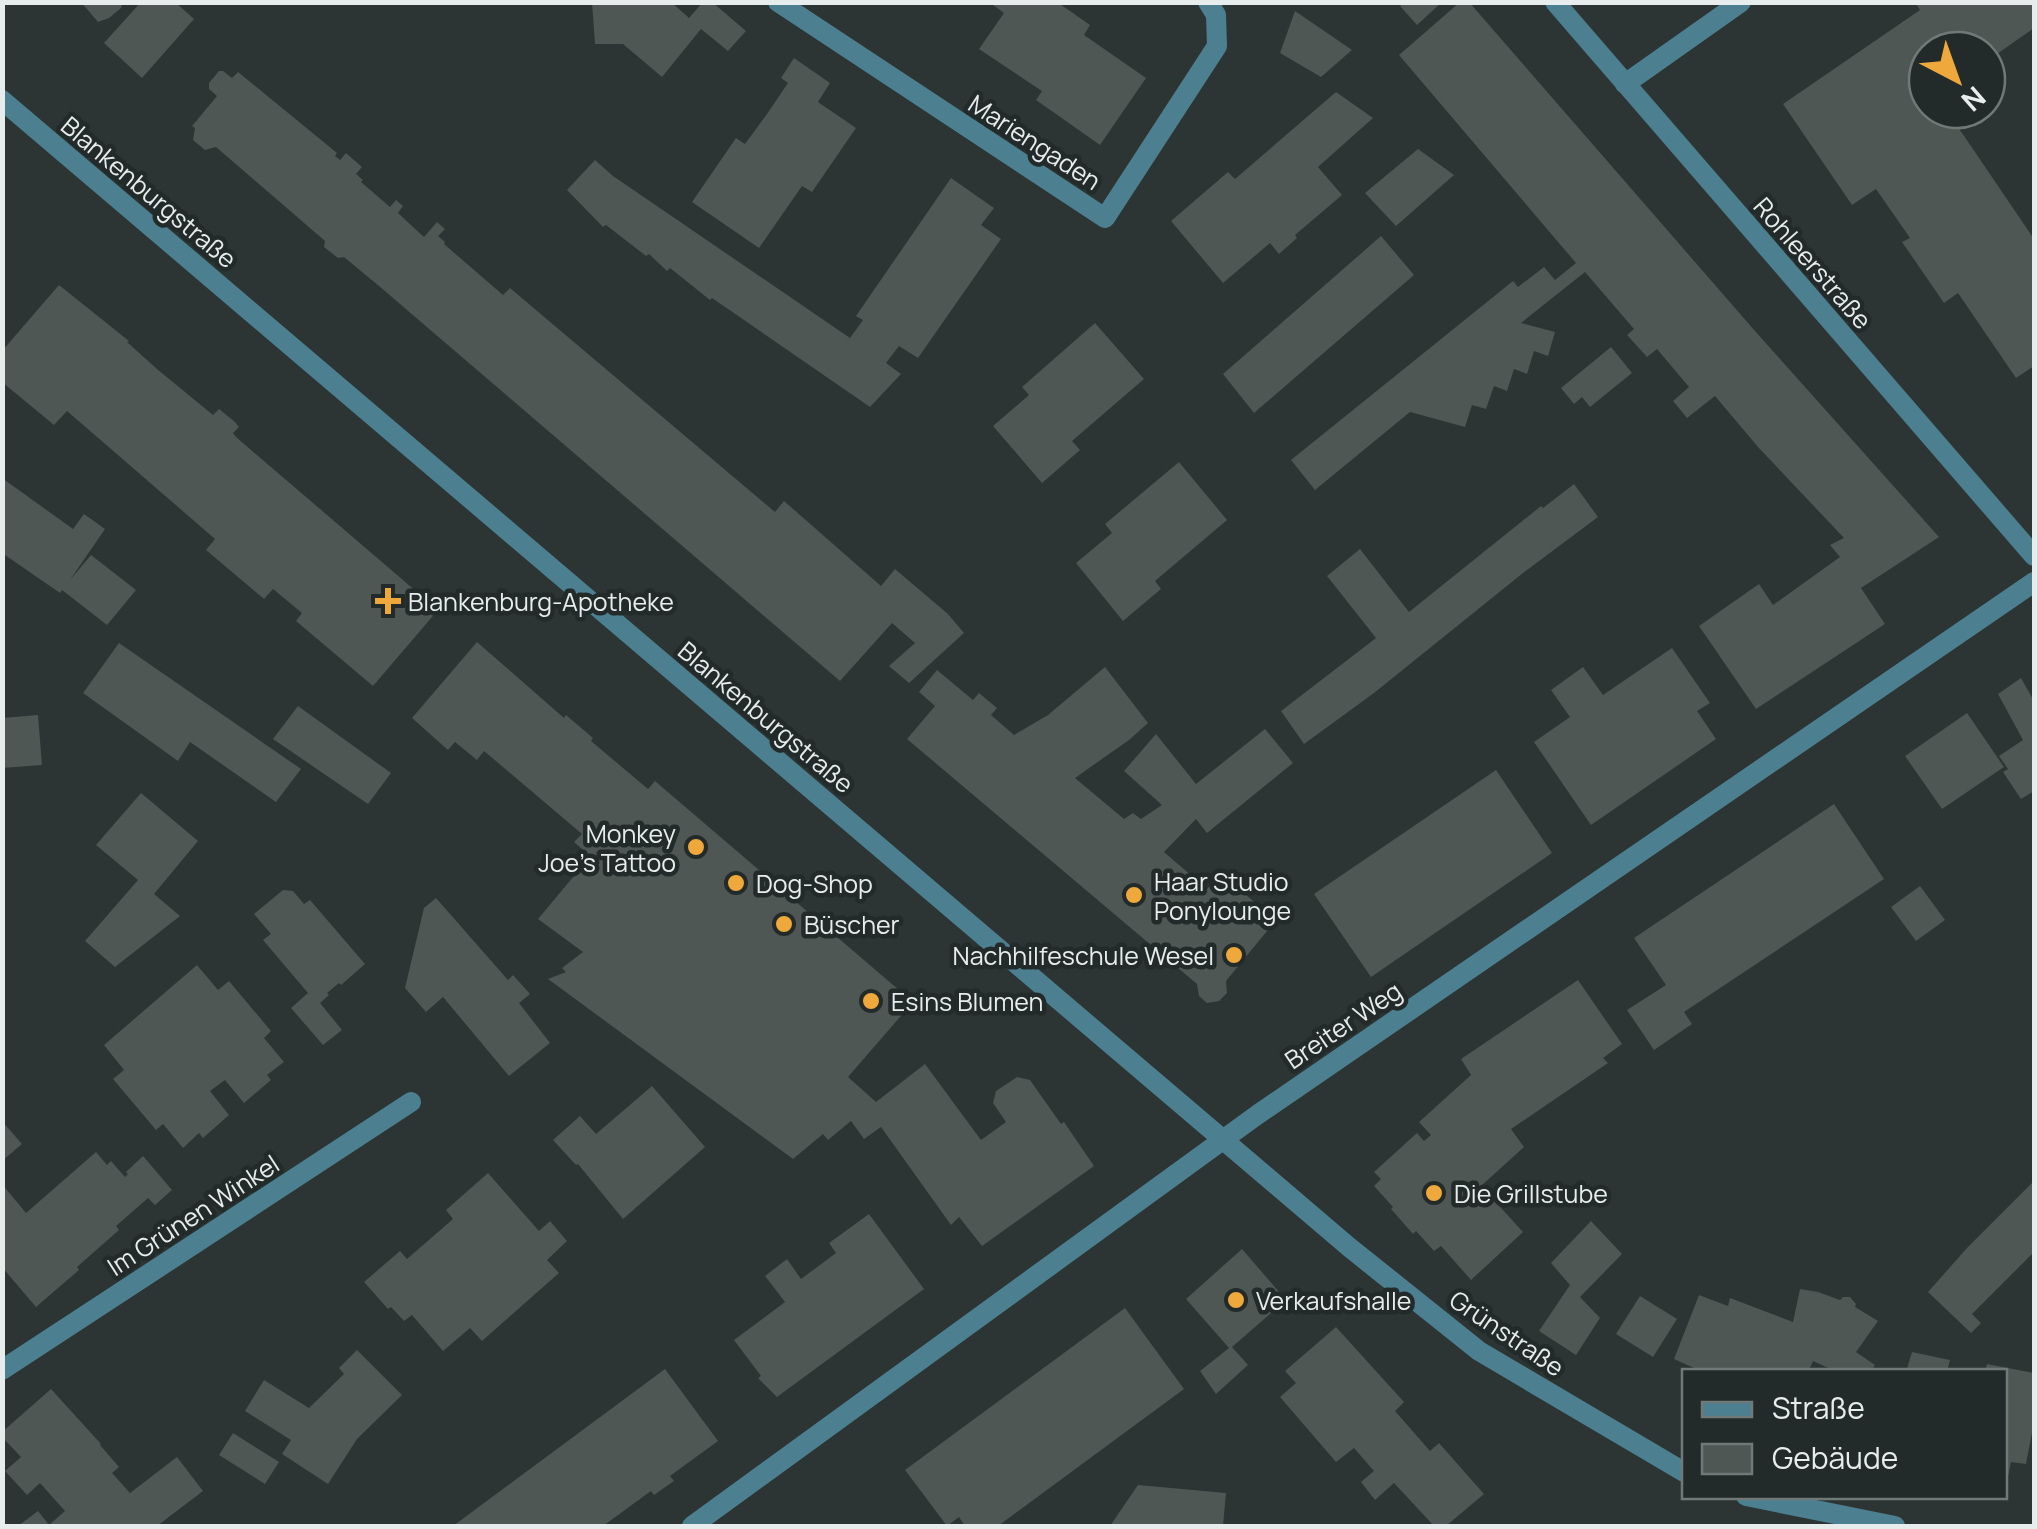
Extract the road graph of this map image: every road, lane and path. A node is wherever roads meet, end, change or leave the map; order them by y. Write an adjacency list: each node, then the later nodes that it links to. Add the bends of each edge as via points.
1 (778, 2): 2 (street, Mariengaden, via 1105,218 1216,46 1216,16)
2 (1208, 2)
3 (1555, 2): 5 (street, Rohleerstraße)
4 (1741, 2): 5 (street)
5 (1625, 84): 7 (street, Rohleerstraße)
6 (2, 100): 10 (street, Blankenburgstraße)
7 (2034, 556)
8 (2034, 582): 10 (street, Breiter Weg)
9 (410, 1102): 11 (street, Im Grünen Winkel)
10 (1223, 1139): 12 (street, Grünstraße, via 1479,1350); 14 (street, Breiter Weg)
11 (2, 1370)
12 (1682, 1471)
13 (1761, 1499): 15 (street)
14 (692, 1526)
15 (1896, 1526)

